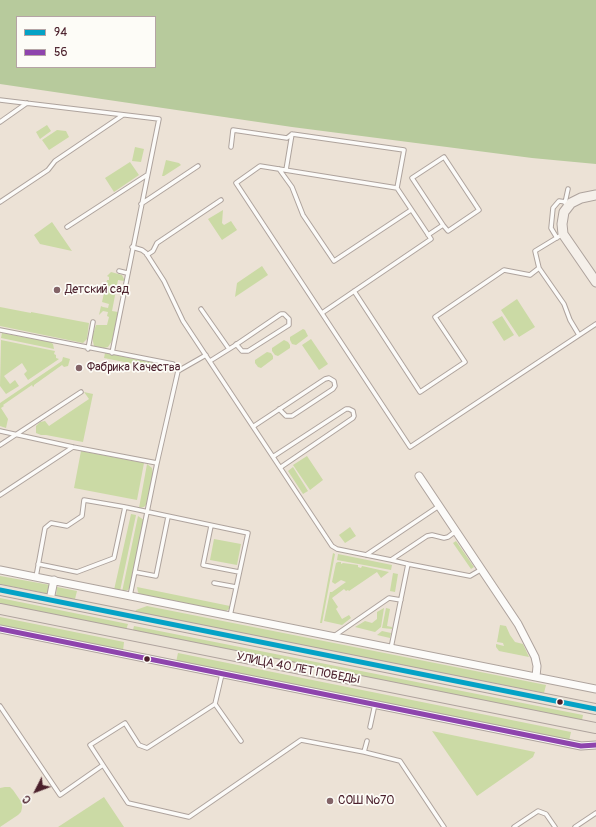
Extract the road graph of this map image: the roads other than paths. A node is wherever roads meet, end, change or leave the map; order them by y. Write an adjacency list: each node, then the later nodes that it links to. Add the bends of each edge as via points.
1 (0, 100): 2 (lane)
2 (28, 103): 3 (lane); 4 (lane)
3 (123, 115): 10 (lane, via 159,119); 15 (lane)
4 (0, 122)
5 (292, 134): 6 (lane, via 287,138 233,130); 9 (lane); 11 (lane, via 404,150)
6 (231, 147)
7 (198, 166): 17 (lane)
8 (279, 169): 9 (lane); 18 (lane, via 292,187 303,215 334,262); 32 (lane, via 260,166 236,183)
9 (286, 170): 11 (lane)
10 (147, 175): 17 (lane); 21 (lane)
11 (397, 188): 18 (lane)
12 (568, 188): 16 (lane)
13 (596, 195): 19 (street, via 581,198)
14 (221, 200): 25 (lane, via 157,243 153,251)
15 (0, 202)
16 (566, 202): 19 (lane); 23 (lane, via 559,201 553,208 551,228)
17 (141, 204): 24 (lane)
18 (411, 210): 22 (lane)
19 (564, 212): 23 (street)
20 (444, 225): 20 (lane, via 412,178 444,157 479,210 448,231); 22 (lane)
21 (68, 227)
22 (428, 235): 30 (lane, via 431,239)
23 (560, 236): 26 (lane, via 535,251); 29 (street)
24 (132, 247): 25 (lane, via 142,250); 28 (lane)
25 (147, 255): 41 (lane, via 164,280 183,321)
26 (539, 268): 30 (lane, via 530,275 504,270 435,317 465,362 420,392); 36 (lane, via 564,304)
27 (118, 272): 28 (lane)
28 (127, 273): 40 (lane)
29 (596, 282)
30 (354, 292): 32 (lane)
31 (201, 309): 39 (lane)
32 (322, 313): 36 (lane, via 410,446)
33 (93, 322): 38 (lane)
34 (596, 324): 36 (lane)
35 (0, 330): 38 (lane)
36 (579, 335)
37 (236, 344): 37 (lane, via 281,314 289,319 289,325 248,351 242,351); 39 (lane)
38 (88, 348): 40 (lane)
39 (229, 349): 42 (lane)
40 (112, 353): 43 (lane, via 173,364)
41 (206, 355): 42 (lane); 43 (lane)
42 (210, 362): 46 (lane)
43 (178, 371): 52 (lane)
44 (81, 392): 48 (lane)
45 (279, 409): 45 (lane, via 325,379 334,381 333,389 292,416 286,416); 46 (lane)
46 (254, 426): 51 (lane)
47 (0, 431): 48 (lane)
48 (17, 434): 49 (lane); 50 (lane)
49 (0, 445)
50 (73, 447): 52 (lane); 55 (lane)
51 (274, 456): 53 (lane); 53 (lane, via 346,409 353,411 353,418)
52 (157, 463): 58 (lane)
53 (281, 467): 62 (lane, via 332,546)
54 (420, 476): 56 (street)
55 (0, 495)
56 (439, 506): 61 (street); 62 (lane)
57 (125, 507): 58 (lane); 64 (lane, via 114,558 77,572); 64 (lane, via 84,500 82,516 67,526 51,523 45,528)
58 (147, 512): 59 (lane); 68 (lane)
59 (168, 517): 60 (lane); 68 (lane, via 156,576)
60 (211, 526): 69 (lane, via 203,565); 69 (lane, via 248,533)
61 (456, 531): 63 (lane, via 444,538 427,536); 66 (street)
62 (366, 555): 63 (lane)
63 (391, 560): 65 (lane)
64 (38, 564): 70 (lane)
65 (408, 564): 66 (lane, via 470,576); 77 (lane)
66 (482, 569): 84 (street, via 526,638 535,657)
67 (0, 570): 70 (street)
68 (135, 572): 75 (lane)
69 (239, 572): 73 (lane)
70 (36, 577): 71 (street)
71 (54, 580): 75 (street); 76 (street)
72 (214, 583): 73 (lane)
73 (236, 588): 79 (lane)
74 (0, 590): 76 (main road, УЛИЦА 40 ЛЕТ ПОБЕДЫ)
75 (130, 596): 79 (street)
76 (50, 600): 89 (main road, УЛИЦА 40 ЛЕТ ПОБЕДЫ)
77 (401, 600): 81 (lane, via 389,598); 82 (lane)
78 (0, 609): 91 (main road, УЛИЦА 40 ЛЕТ ПОБЕДЫ)
79 (230, 616): 81 (street)
80 (0, 629): 83 (street)
81 (333, 636): 82 (street)
82 (391, 648): 84 (street)
83 (222, 674): 86 (lane); 87 (street)
84 (536, 677): 85 (street)
85 (596, 689)
86 (215, 704): 92 (lane); 96 (lane, via 147,748 139,745 125,723 90,746)
87 (375, 704): 90 (lane); 94 (street, via 581,746)
88 (0, 706): 96 (lane, via 60,795)
89 (596, 710)
90 (370, 727)
91 (596, 728)
92 (241, 741)
93 (367, 741): 95 (lane)
94 (596, 745)
95 (364, 752): 96 (lane, via 301,740 189,817 128,804); 98 (lane, via 400,761)
96 (103, 765)
97 (596, 813): 101 (lane)
98 (444, 827)
99 (514, 827): 100 (lane, via 538,811 546,814)
100 (555, 827)
101 (575, 827)

